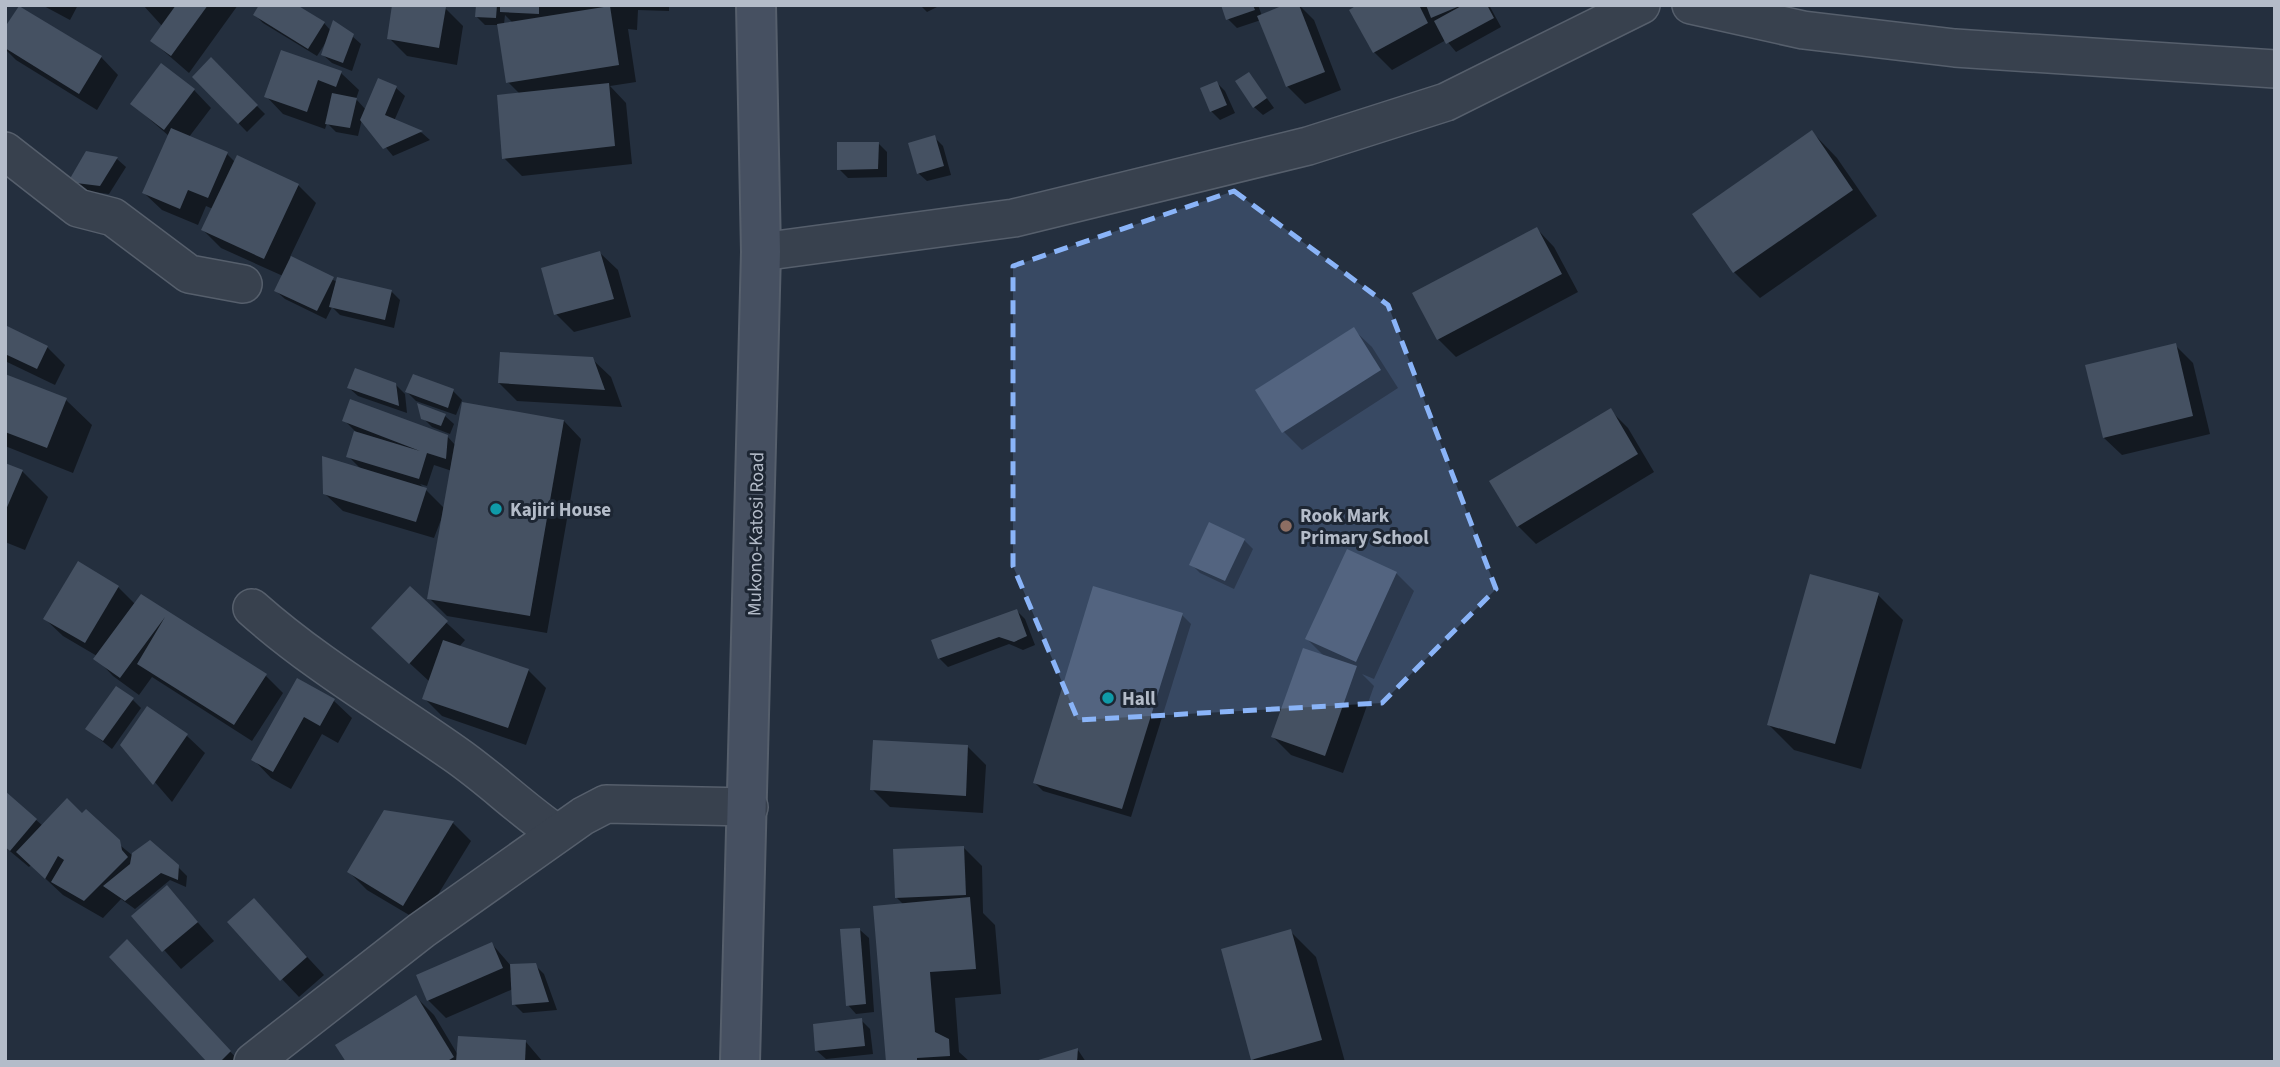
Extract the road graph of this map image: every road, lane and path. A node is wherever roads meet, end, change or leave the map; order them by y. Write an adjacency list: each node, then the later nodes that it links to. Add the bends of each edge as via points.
1 (756, 5): 6 (main road, Mukono-Katosi Road)
2 (1641, 5): 6 (street, via 1446,102 1308,145 1014,218)
3 (1690, 5): 4 (street, via 1803,30 1955,48)
4 (2275, 69)
5 (5, 150): 7 (street, via 78,208 113,217 189,274)
6 (761, 252): 9 (main road, Mukono-Katosi Road)
7 (243, 284)
8 (252, 608): 10 (street, via 296,647 457,755)
9 (749, 807): 10 (street, via 606,804); 12 (main road, Mukono-Katosi Road)
10 (556, 833): 11 (street)
11 (253, 1062)
12 (740, 1062)

